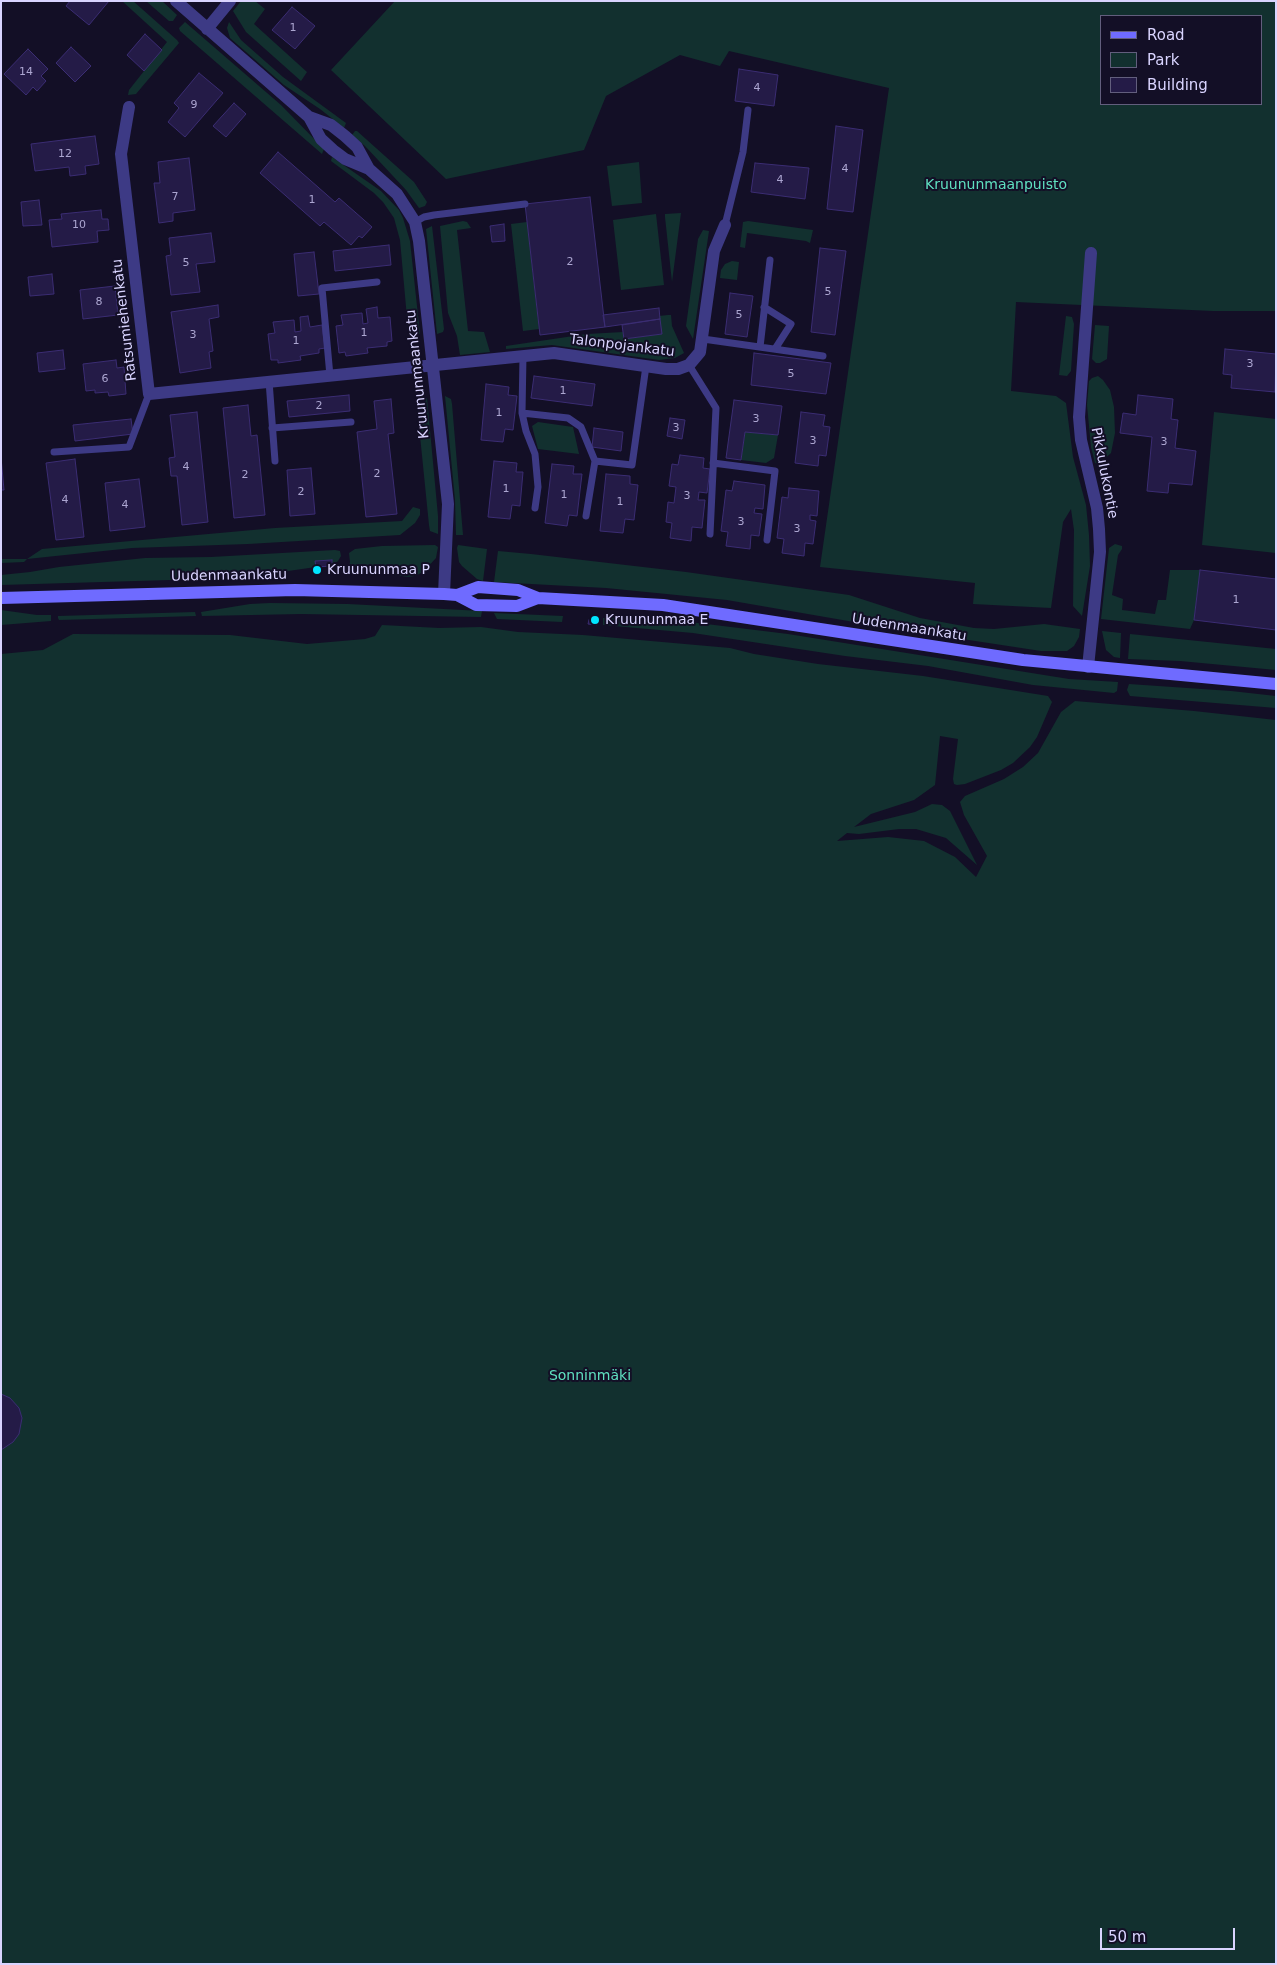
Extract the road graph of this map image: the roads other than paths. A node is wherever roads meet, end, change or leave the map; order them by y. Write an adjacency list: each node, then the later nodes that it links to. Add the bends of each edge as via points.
1 (176, 1): 3 (street, Kruununmaankatu)
2 (230, 1): 3 (street)
3 (207, 29): 6 (street, Kruununmaankatu)
4 (129, 108): 25 (street, Ratsumiehenkatu, via 121,154)
5 (748, 110): 10 (lane, via 743,152)
6 (309, 117): 7 (street, Kruununmaankatu, via 345,136 357,147); 7 (street, Kruununmaankatu, via 321,139 333,150)
7 (369, 169): 9 (street, Kruununmaankatu, via 398,194)
8 (525, 204): 9 (lane, via 434,215)
9 (415, 222): 21 (street, Kruununmaankatu)
10 (725, 225): 15 (street, Talonpojankatu, via 714,251)
11 (1091, 253): 41 (street, Pikkulukontie, via 1079,417 1080,440 1097,508 1100,552)
12 (770, 260): 14 (lane)
13 (377, 282): 23 (lane, via 322,288)
14 (764, 307): 16 (lane); 17 (lane, via 791,324)
15 (703, 339): 16 (lane); 20 (street, Talonpojankatu, via 700,352)
16 (760, 347): 17 (lane)
17 (776, 349): 19 (lane)
18 (523, 356): 21 (street, Talonpojankatu); 22 (street, Talonpojankatu, via 554,353); 26 (lane)
19 (823, 356)
20 (689, 365): 22 (street, Talonpojankatu, via 678,369); 32 (lane, via 716,408)
21 (433, 366): 23 (street, Ratsumiehenkatu); 37 (street, Kruununmaankatu, via 448,504)
22 (646, 366): 31 (lane, via 632,465)
23 (330, 376): 24 (street, Ratsumiehenkatu)
24 (269, 381): 25 (street, Ratsumiehenkatu); 28 (lane)
25 (149, 394): 29 (lane, via 129,447)
26 (522, 413): 31 (lane, via 568,418 581,428); 33 (lane, via 535,454 538,487)
27 (351, 422): 28 (lane)
28 (272, 428): 30 (lane)
29 (54, 452)
30 (275, 461)
31 (595, 462): 34 (lane)
32 (713, 462): 35 (lane); 36 (lane, via 775,471)
33 (535, 508)
34 (586, 516)
35 (710, 534)
36 (767, 540)
37 (444, 594): 38 (main road, Uudenmaankatu); 39 (main road, Uudenmaankatu, via 295,590)
38 (457, 596): 40 (main road, Uudenmaankatu, via 478,587 518,590); 40 (main road, Uudenmaankatu, via 476,605 488,606 517,606)
39 (1, 598)
40 (538, 598): 41 (main road, Uudenmaankatu, via 664,606)
41 (1088, 667): 42 (main road, Uudenmaankatu)
42 (1276, 684)

